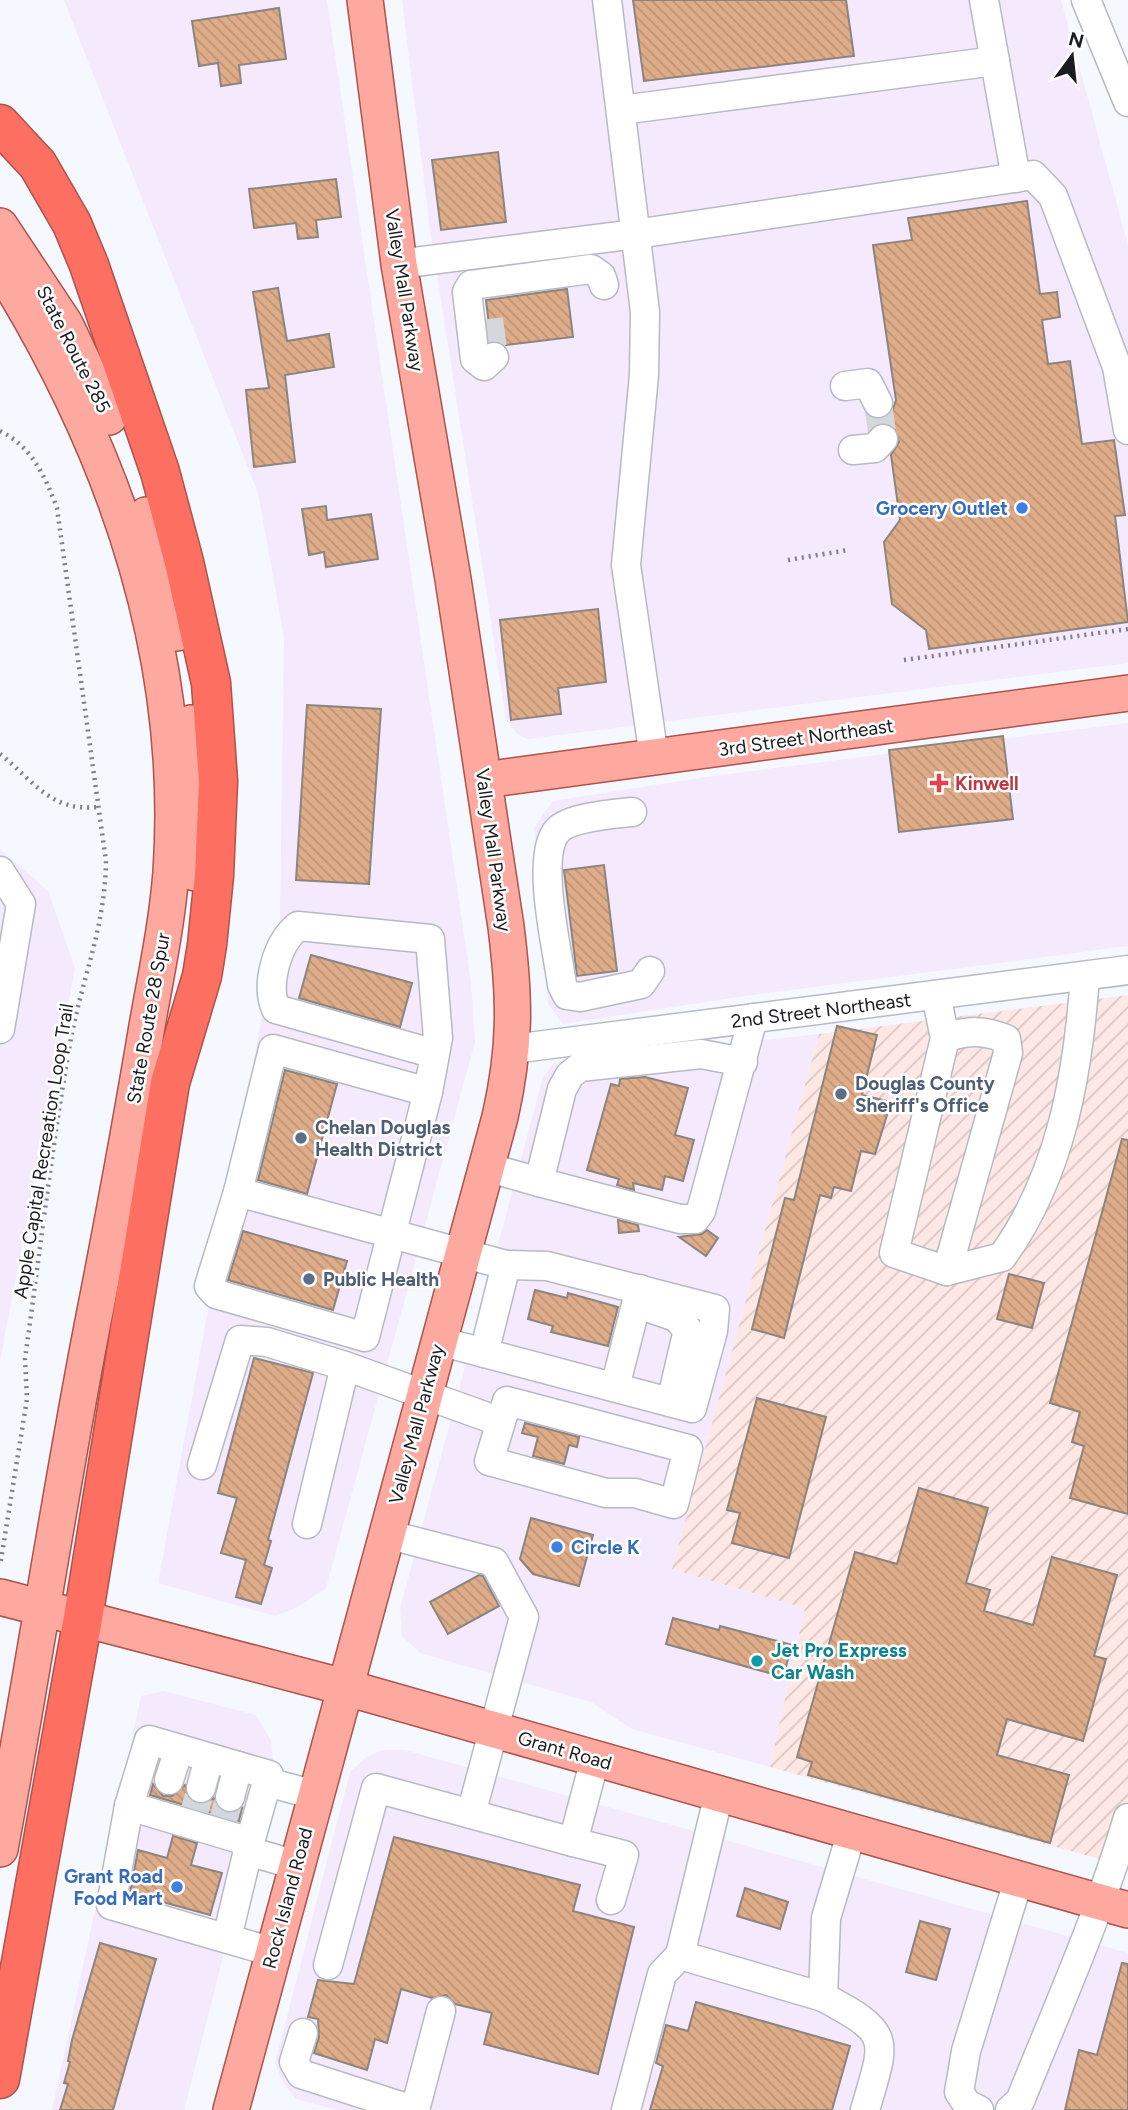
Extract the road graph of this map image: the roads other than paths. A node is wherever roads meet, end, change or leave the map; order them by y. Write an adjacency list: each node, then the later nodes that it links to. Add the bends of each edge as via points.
1 (365, 0): 12 (main road, Valley Mall Parkway)
2 (607, 0): 7 (street)
3 (984, 0): 5 (street)
4 (1086, 0): 6 (street)
5 (995, 61): 7 (street); 9 (street)
6 (1128, 102)
7 (621, 110): 11 (street)
8 (0, 124): 22 (highway, via 38,165 89,265)
9 (1016, 178): 11 (street); 20 (street, via 1033,175 1053,196 1117,367)
10 (0, 226): 22 (main road, State Route 285, via 65,324)
11 (636, 234): 12 (street); 25 (street, via 646,344 626,565)
12 (399, 264): 26 (main road, Valley Mall Parkway)
13 (0, 267): 22 (main road, State Route 285, via 53,355)
14 (483, 284): 15 (street, via 591,268); 16 (street); 17 (street, via 471,285 467,292 475,359)
15 (604, 285)
16 (484, 319)
17 (489, 365)
18 (845, 386): 19 (street, via 868,383)
19 (878, 402)
20 (1128, 430)
21 (883, 439): 23 (street, via 875,447)
22 (120, 440): 60 (main road, State Route 28 Spur, via 132,548 159,655 170,750 172,852 137,1087); 61 (highway, via 184,562 211,682 217,756 214,876 202,976 170,1083)
23 (853, 450)
24 (1128, 693): 25 (main road, 3rd Street Northeast)
25 (654, 757): 26 (main road, 3rd Street Northeast)
26 (484, 780): 36 (main road, Valley Mall Parkway, via 513,981)
27 (632, 812): 30 (street, via 577,821 558,830 548,848 547,873 567,995 580,997 641,985)
28 (0, 870): 34 (street, via 21,904)
29 (1128, 970): 31 (street, 2nd Street Northeast)
30 (650, 971)
31 (1085, 976): 32 (street, 2nd Street Northeast); 46 (street, via 1075,1065 1058,1144 1040,1195 1002,1257)
32 (936, 995): 33 (street, 2nd Street Northeast); 35 (street)
33 (753, 1018): 36 (street, 2nd Street Northeast); 38 (street)
34 (0, 1029)
35 (945, 1038): 46 (street, via 894,1253); 46 (street, via 965,1031 989,1032 1006,1039 1008,1053)
36 (513, 1049): 40 (main road, Valley Mall Parkway)
37 (435, 1054): 37 (street, via 438,1038 430,939 298,926 285,936 271,997 276,1009); 39 (street)
38 (743, 1062): 41 (street, via 710,1053 580,1067 562,1089); 41 (street, via 695,1219)
39 (428, 1092): 42 (street, via 273,1049); 43 (street)
40 (486, 1167): 41 (street); 44 (main road, Valley Mall Parkway)
41 (539, 1182)
42 (238, 1192): 43 (street); 43 (street, via 209,1286 216,1294 365,1337)
43 (393, 1234): 44 (street)
44 (463, 1253): 45 (street); 48 (main road, Valley Mall Parkway)
45 (506, 1265): 47 (street, via 547,1265); 49 (street)
46 (947, 1271)
47 (638, 1297): 51 (street); 53 (street, via 715,1309 713,1331)
48 (439, 1341): 49 (street); 52 (main road, Valley Mall Parkway)
49 (484, 1353): 51 (street)
50 (345, 1366): 52 (street); 56 (street, via 267,1342 240,1340); 57 (street)
51 (615, 1387): 53 (street)
52 (424, 1397): 54 (street); 58 (main road, Valley Mall Parkway)
53 (682, 1405): 55 (street, via 692,1435)
54 (501, 1422): 55 (street, via 507,1401); 55 (street, via 489,1461 606,1493 635,1493 674,1504)
55 (688, 1449)
56 (202, 1465)
57 (307, 1524)
58 (386, 1534): 62 (main road, Valley Mall Parkway); 63 (street, via 494,1562 524,1617)
59 (0, 1597): 60 (main road, Grant Road)
60 (44, 1608): 61 (main road, Grant Road); 80 (main road, State Route 28 Spur)
61 (83, 1618): 62 (main road, Grant Road); 92 (highway)
62 (344, 1687): 63 (main road, Grant Road); 71 (main road, Rock Island Road)
63 (494, 1730): 66 (main road, Grant Road); 74 (street)
64 (179, 1749): 65 (street); 72 (street); 73 (street, via 149,1740)
65 (209, 1758): 67 (street); 69 (street)
66 (595, 1759): 70 (main road, Grant Road); 78 (street)
67 (238, 1766): 68 (street, via 269,1775); 75 (street)
68 (267, 1782): 71 (street); 79 (street)
69 (201, 1788)
70 (719, 1794): 76 (main road, Grant Road); 87 (street)
71 (315, 1795): 81 (main road, Rock Island Road)
72 (163, 1800): 73 (street); 75 (street)
73 (129, 1806): 85 (street, via 111,1905)
74 (471, 1814): 78 (street); 88 (street, via 376,1788)
75 (224, 1818): 79 (street)
76 (852, 1831): 82 (main road, Grant Road); 89 (street, via 826,1918)
77 (1126, 1833): 84 (street)
78 (573, 1842): 83 (street, via 624,1855)
79 (249, 1846): 81 (street); 85 (street)
80 (0, 1849)
81 (296, 1865): 86 (main road, Rock Island Road)
82 (1019, 1878): 84 (main road, Grant Road); 97 (street, via 961,2078 959,2092 967,2104)
83 (611, 1900)
84 (1115, 1906): 98 (street, via 1020,2101)
85 (227, 1938): 86 (street)
86 (273, 1952): 93 (main road, Rock Island Road)
87 (680, 1955): 89 (street); 95 (street, via 662,1974)
88 (328, 1965)
89 (823, 1997): 96 (street, via 862,2018 877,2035 881,2052)
90 (441, 2011): 94 (street)
91 (303, 2033): 94 (street, via 294,2062 301,2074)
92 (0, 2079)
93 (232, 2110)
94 (414, 2110)
95 (626, 2110)
96 (865, 2110)
97 (979, 2110)
98 (1010, 2110)

